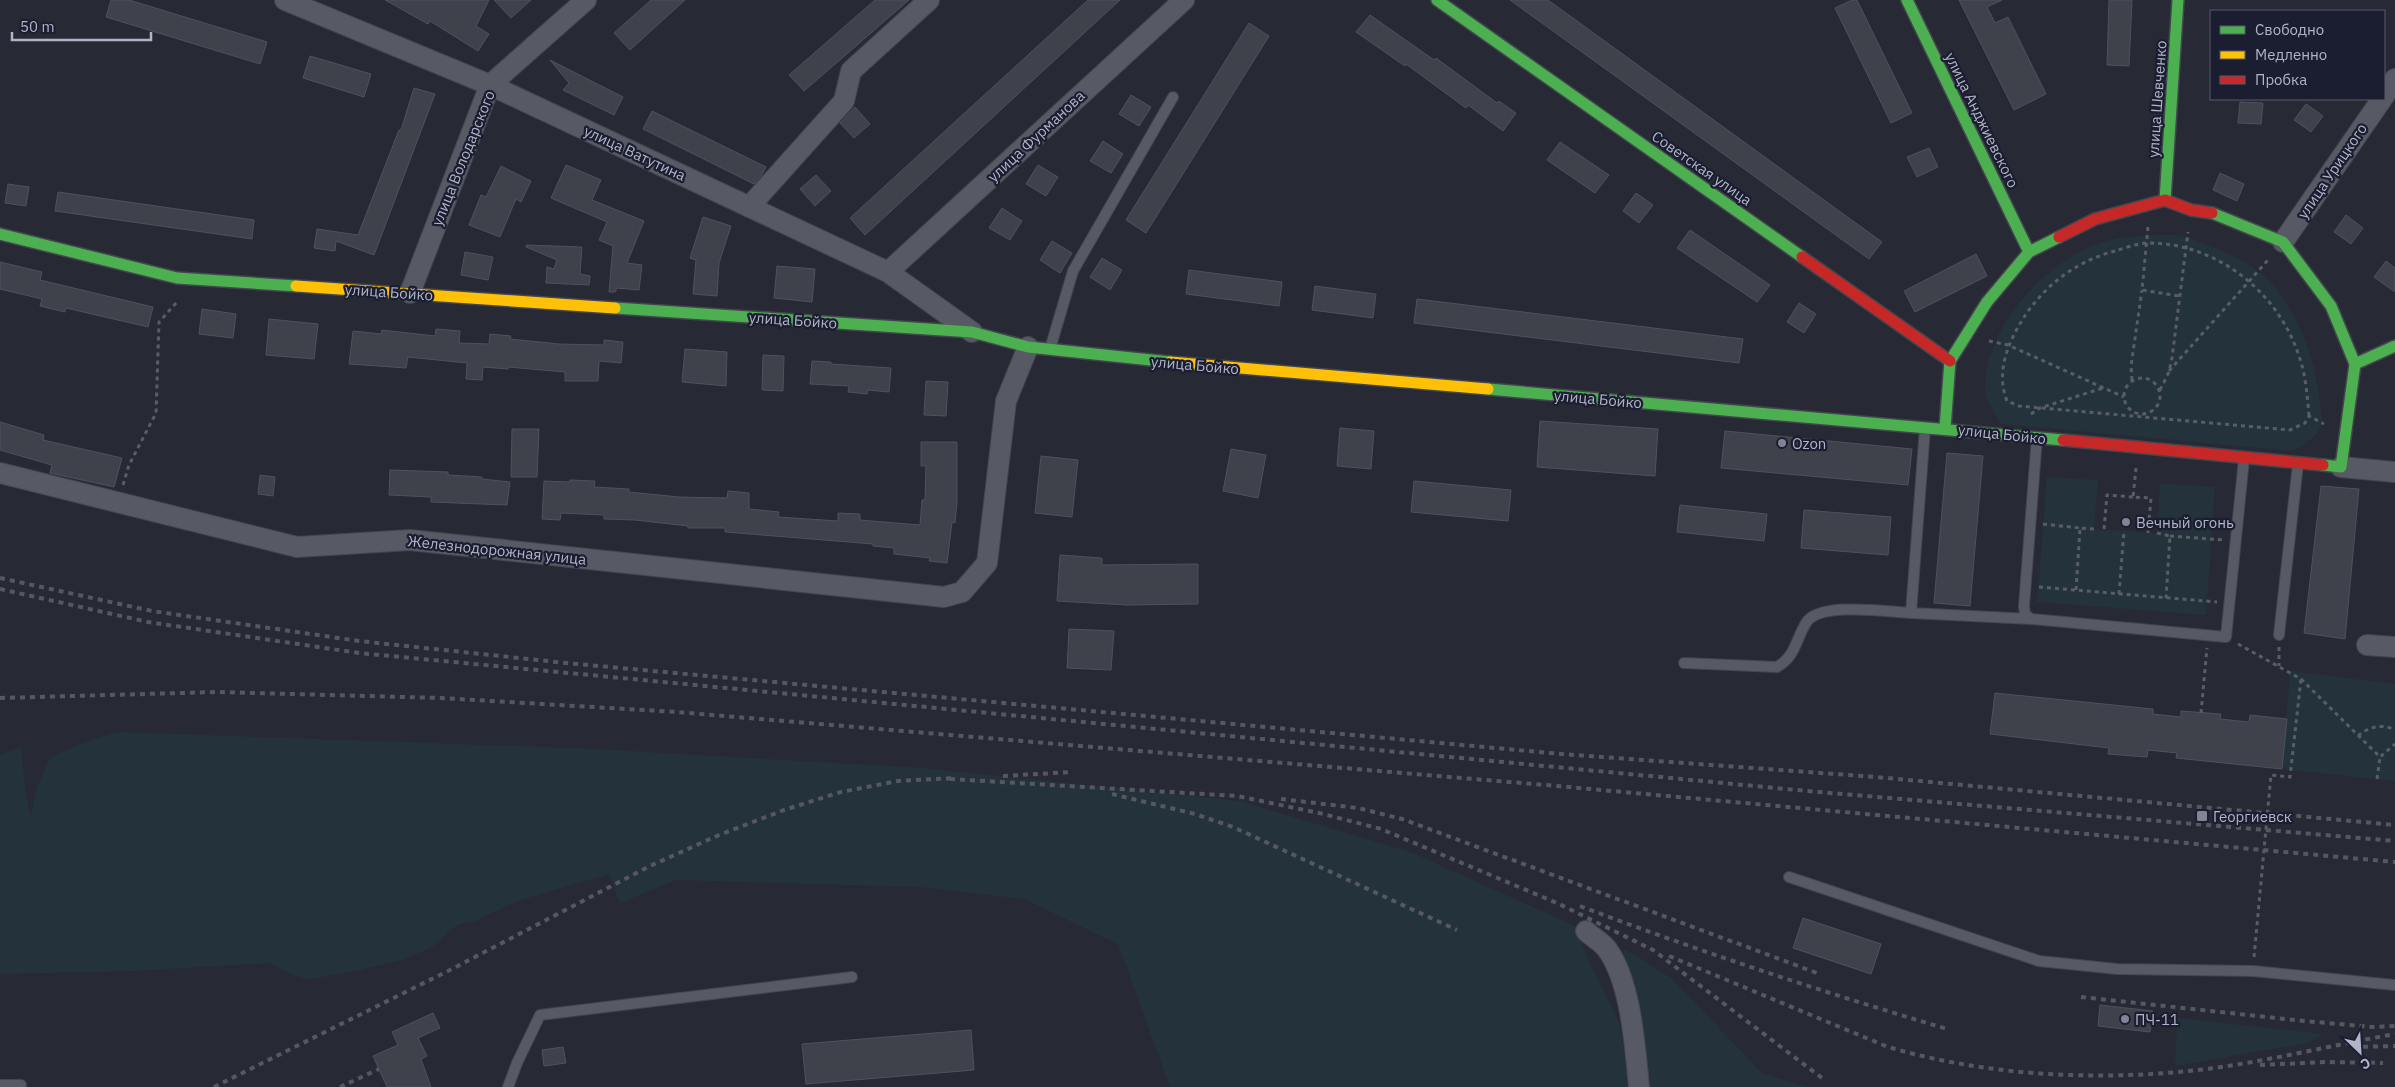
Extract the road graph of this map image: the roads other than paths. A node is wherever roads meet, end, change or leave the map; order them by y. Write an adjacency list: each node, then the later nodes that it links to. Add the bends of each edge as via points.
1 (286, 0): 9 (street, улица Ватутина)
2 (586, 0): 9 (street, улица Володарского)
3 (928, 0): 14 (street, via 851,71 844,101)
4 (1184, 0): 18 (street, улица Фурманова)
5 (1437, 0): 24 (street, Советская улица)
6 (1907, 0): 17 (street, улица Анджиевского)
7 (2178, 0): 13 (street, улица Шевченко)
8 (2395, 79): 10 (street)
9 (490, 85): 14 (street, улица Ватутина); 19 (street, улица Володарского)
10 (2385, 94)
11 (1173, 97): 23 (lane, via 1073,271)
12 (2381, 100): 16 (street, улица Урицкого)
13 (2165, 200): 16 (street, via 2191,210 2218,214); 17 (street, via 2096,219)
14 (749, 207): 18 (street, улица Ватутина)
15 (0, 234): 19 (street, улица Бойко, via 177,278)
16 (2283, 242): 25 (street, via 2331,306)
17 (2029, 252): 24 (street, via 1987,302)
18 (888, 272): 20 (street, улица Ватутина)
19 (410, 293): 20 (street, улица Бойко)
20 (972, 332): 22 (street, улица Бойко)
21 (2395, 346): 25 (street)
22 (1028, 347): 23 (street, улица Бойко); 33 (street, Железнодорожная улица, via 1006,401 987,563 962,592 944,597 410,540 297,547)
23 (1050, 350): 26 (street, улица Бойко)
24 (1950, 361): 27 (street)
25 (2355, 364): 31 (street)
26 (1925, 426): 27 (street, улица Бойко); 34 (lane)
27 (1945, 428): 28 (street, улица Бойко)
28 (2037, 437): 29 (street, улица Бойко); 35 (lane, via 2025,614)
29 (2244, 458): 30 (street, улица Бойко); 35 (lane, via 2226,637)
30 (2298, 463): 31 (street, улица Бойко); 36 (lane)
31 (2341, 467): 32 (street, улица Бойко)
32 (2395, 472)
33 (0, 473)
34 (1911, 613): 35 (lane); 39 (lane, via 1834,610 1816,615 1807,621 1789,660 1777,667)
35 (2032, 619)
36 (2279, 635)
37 (2368, 645): 38 (street)
38 (2395, 647)
39 (1684, 662)
40 (1789, 878): 43 (lane, via 2039,961 2118,969 2253,970)
41 (1586, 931): 47 (street, via 1606,948 1618,969)
42 (852, 978): 46 (lane, via 540,1016)
43 (2395, 985)
44 (0, 1085): 45 (lane)
45 (21, 1085)
46 (508, 1087)
47 (1639, 1087)

